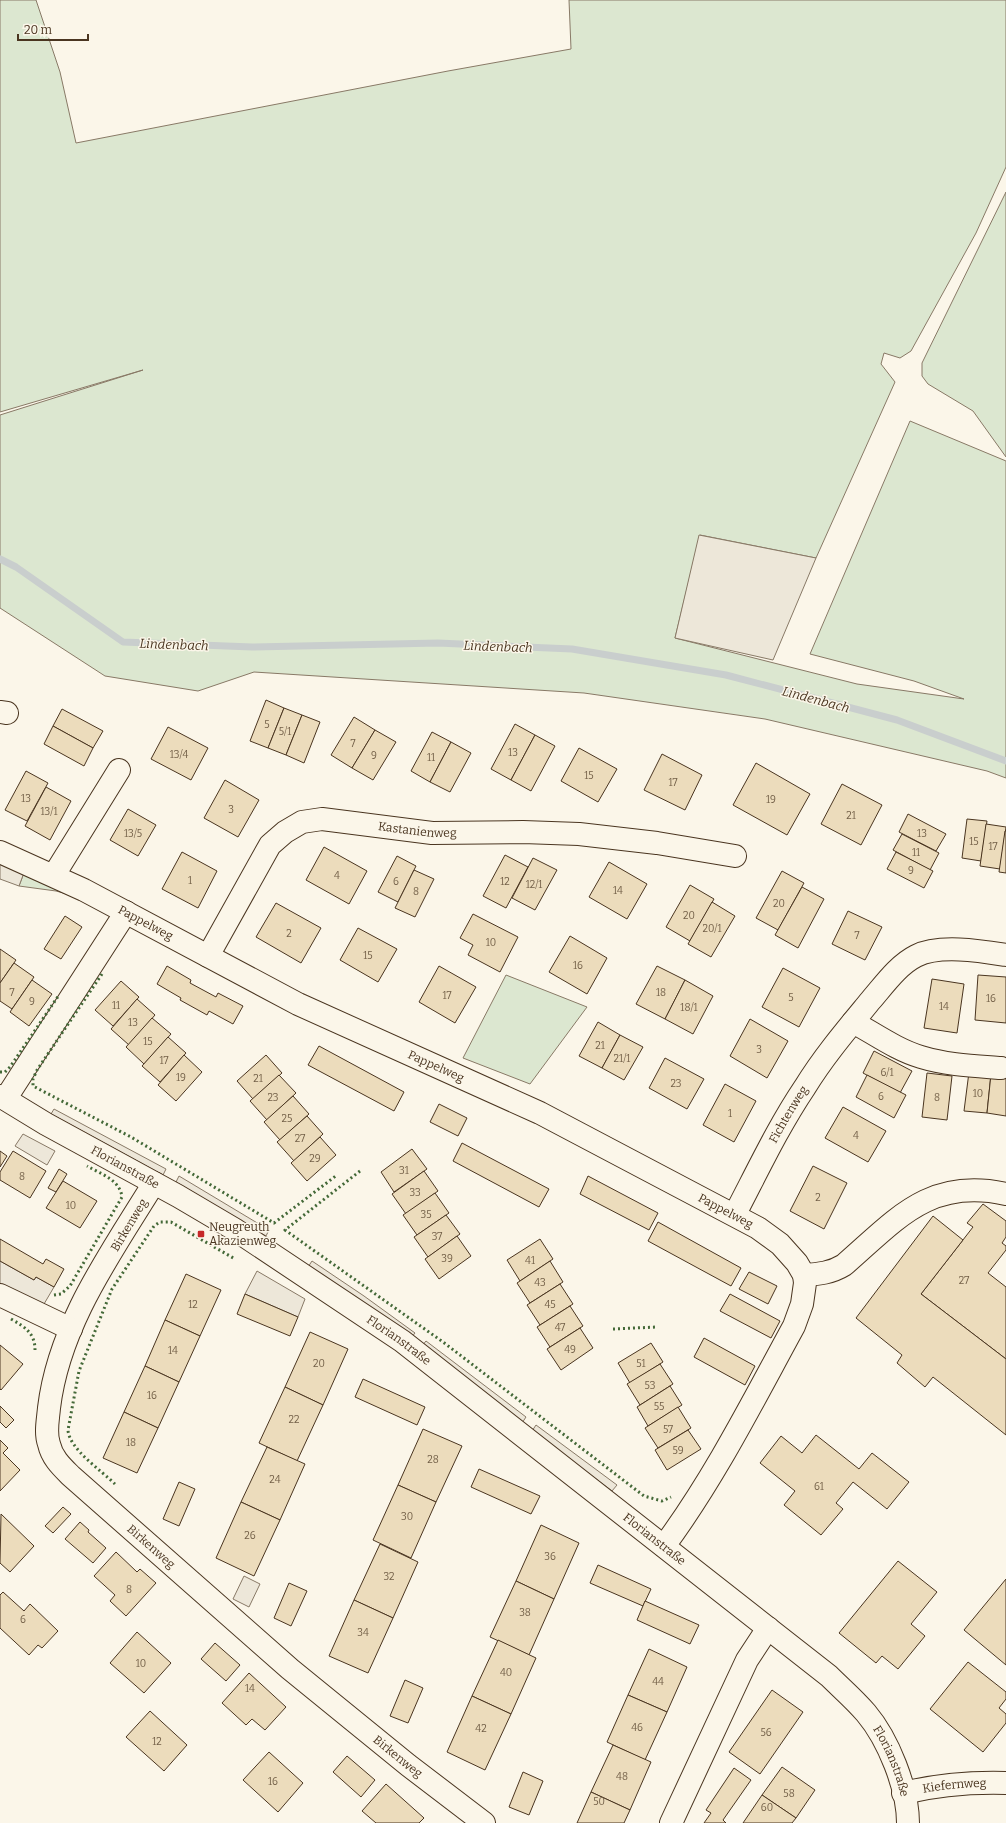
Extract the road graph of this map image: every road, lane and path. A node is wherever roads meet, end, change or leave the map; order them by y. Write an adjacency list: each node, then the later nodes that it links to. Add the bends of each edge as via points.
1 (119, 770): 4 (street)
2 (0, 852): 4 (street, Pappelweg)
3 (735, 856): 7 (street, Kastanienweg, via 579,834 432,833 322,819 302,822 270,845)
4 (54, 875): 5 (street, Pappelweg)
5 (126, 912): 7 (street, Pappelweg); 10 (street)
6 (1006, 955): 8 (street, Fichtenweg, via 957,950 934,951 916,956 900,968)
7 (208, 956): 13 (street, Pappelweg, via 298,1004 540,1113)
8 (853, 1022): 9 (street, via 921,1057 957,1064); 13 (street, Fichtenweg, via 828,1052 788,1114)
9 (1001, 1068)
10 (3, 1097): 11 (street, Florianstraße, via 46,1124)
11 (154, 1183): 16 (street, Birkenweg, via 95,1281); 17 (street, Florianstraße, via 254,1241 402,1341)
12 (1006, 1194): 14 (street, via 988,1190 960,1191 918,1204 897,1218 844,1265 822,1274)
13 (735, 1214): 14 (street, Pappelweg, via 780,1244)
14 (804, 1275): 17 (street, via 802,1304 794,1326 723,1457 690,1511)
15 (0, 1295): 16 (street)
16 (71, 1329): 21 (street, Birkenweg, via 55,1377 47,1426 48,1444 56,1460 290,1669)
17 (664, 1546): 18 (street, Florianstraße)
18 (768, 1628): 20 (street, Florianstraße, via 828,1676 866,1713 880,1733); 22 (street, via 747,1660)
19 (1006, 1783): 20 (street, Kiefernweg, via 975,1782)
20 (903, 1793): 23 (street, Florianstraße)
21 (484, 1823)
22 (672, 1823)
23 (908, 1823)

